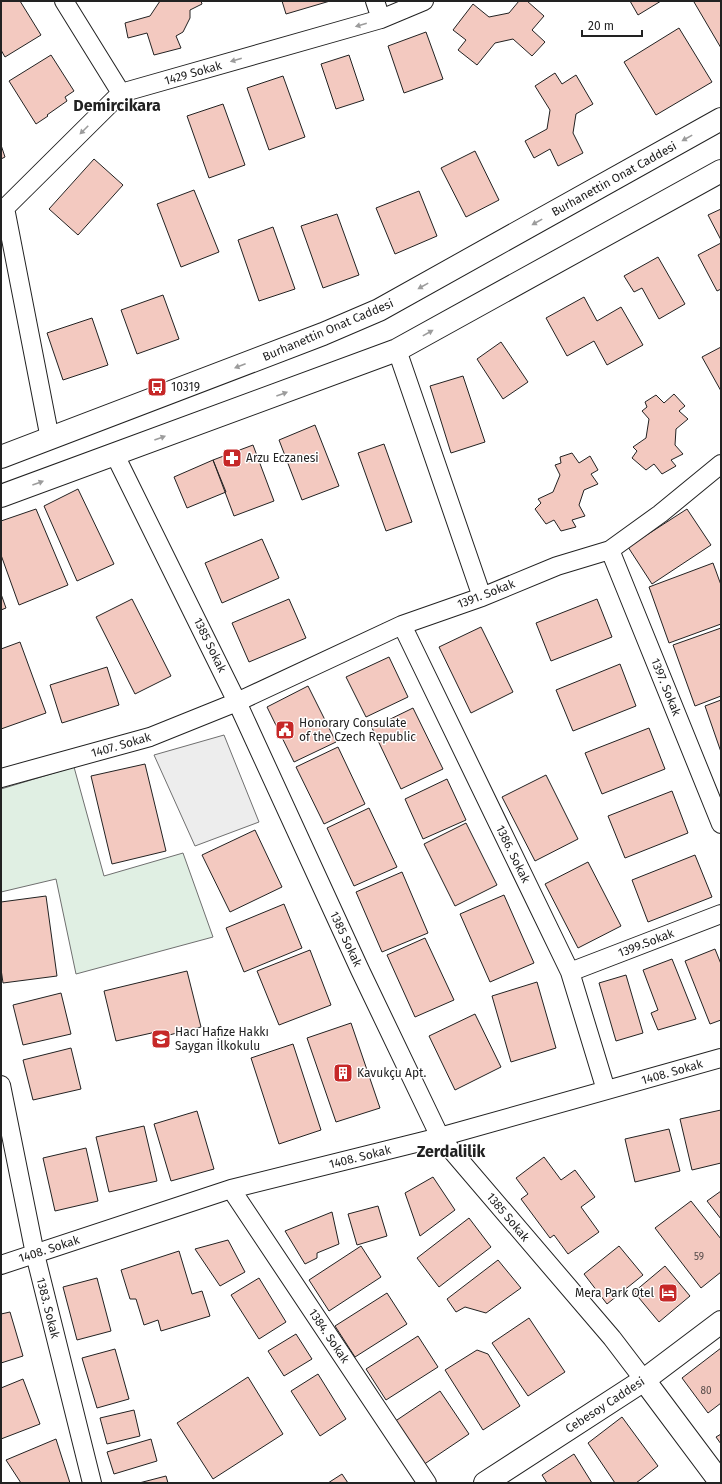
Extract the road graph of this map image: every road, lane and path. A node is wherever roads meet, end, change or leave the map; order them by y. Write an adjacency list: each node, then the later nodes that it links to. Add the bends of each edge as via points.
1 (64, 1): 5 (street)
2 (375, 1): 4 (street)
3 (424, 1): 4 (street, 1429 Sokak)
4 (381, 19): 5 (street, 1429 Sokak, one-way to 5)
5 (121, 94): 8 (street, 1429 Sokak, one-way to 8)
6 (721, 119): 10 (main road, Burhanettin Onat Caddesi, one-way to 10, via 379,310 316,337)
7 (721, 171): 9 (main road, one-way to 7)
8 (3, 209): 10 (street)
9 (397, 350): 11 (main road, one-way to 9); 16 (street)
10 (50, 439): 12 (main road, Burhanettin Onat Caddesi)
11 (115, 455): 14 (main road, one-way to 11); 18 (street, 1385 Sokak)
12 (1, 457)
13 (721, 464): 15 (street, 1391. Sokak, via 660,514)
14 (1, 496)
15 (610, 550): 16 (street, 1391. Sokak, via 557,566); 20 (street, 1397. Sokak)
16 (482, 597): 17 (street, 1391. Sokak)
17 (402, 625): 18 (street, 1391. Sokak); 22 (street, 1386. Sokak)
18 (237, 702): 19 (street, 1407. Sokak, via 150,737); 26 (street, 1385 Sokak)
19 (1, 778)
20 (721, 824)
21 (721, 914): 22 (street, 1399.Sokak)
22 (570, 972): 25 (street, 1386. Sokak)
23 (721, 1058): 25 (street, 1408. Sokak)
24 (1, 1085): 28 (street, 1383. Sokak)
25 (606, 1090): 26 (street, 1408. Sokak)
26 (440, 1137): 27 (street, 1408. Sokak); 31 (street, 1385 Sokak, via 612,1338)
27 (232, 1189): 28 (street, 1408. Sokak); 33 (street, 1384. Sokak)
28 (34, 1254): 29 (street, 1408. Sokak); 32 (street, 1383. Sokak)
29 (1, 1265)
30 (721, 1322): 31 (main road, Cebesoy Caddesi)
31 (644, 1380): 34 (main road, Cebesoy Caddesi); 35 (main road)
32 (92, 1483)
33 (427, 1483)
34 (485, 1483)
35 (721, 1483)

